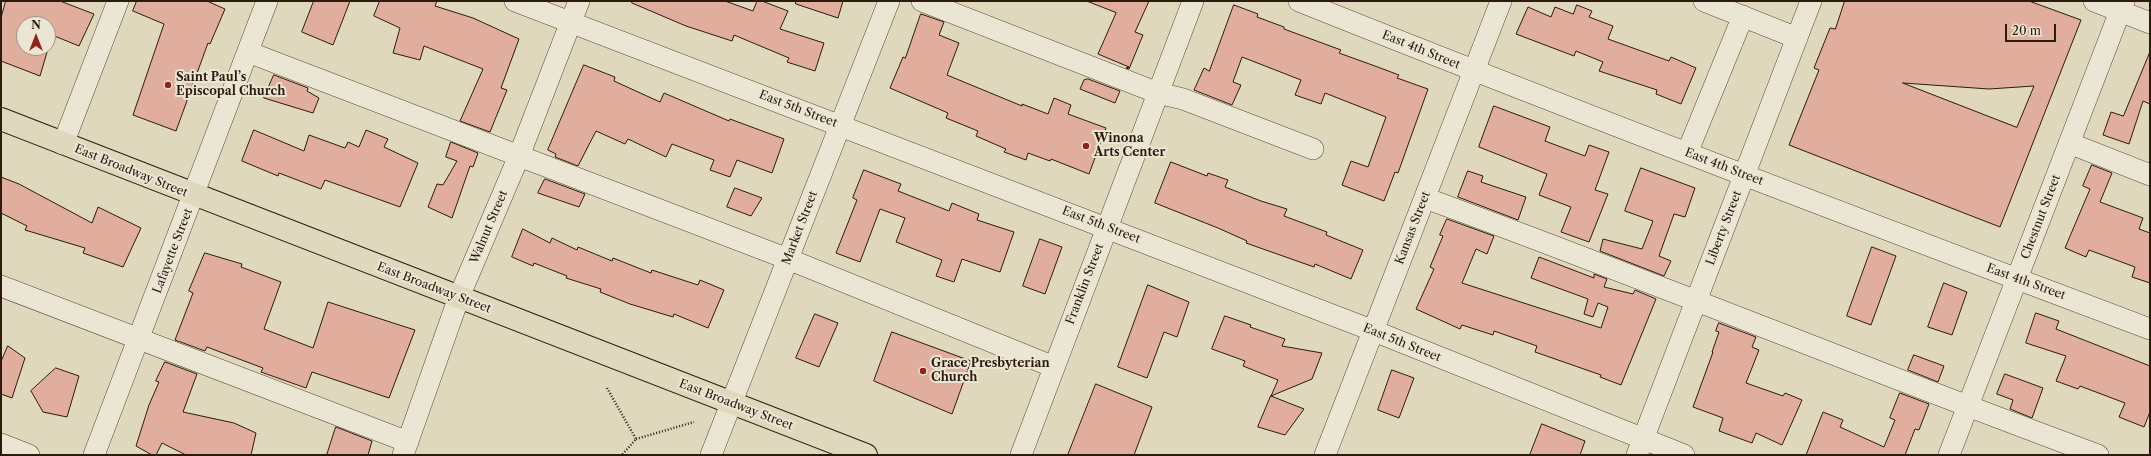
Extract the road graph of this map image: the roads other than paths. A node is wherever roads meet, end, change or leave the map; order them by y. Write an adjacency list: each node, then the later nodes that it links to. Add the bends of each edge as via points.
1 (118, 1): 24 (street)
2 (267, 1): 18 (street, Lafayette Street)
3 (515, 1): 15 (street, East 5th Street)
4 (580, 1): 15 (street, Walnut Street)
5 (889, 1): 22 (street, Market Street)
6 (922, 1): 20 (street)
7 (1193, 1): 20 (street, Franklin Street)
8 (1299, 1): 19 (street, East 4th Street)
9 (1501, 1): 19 (street, Kansas Street)
10 (1704, 1): 14 (street)
11 (1811, 1): 17 (street, Liberty Street)
12 (2094, 1): 13 (street)
13 (2122, 6): 16 (street); 23 (street, Chestnut Street)
14 (1743, 16): 17 (street); 26 (street)
15 (571, 23): 22 (street, East 5th Street); 27 (street, Walnut Street)
16 (2150, 23)
17 (1797, 38): 29 (street, Liberty Street)
18 (248, 52): 27 (street); 30 (street, Lafayette Street)
19 (1474, 72): 26 (street, East 4th Street); 31 (street, Kansas Street)
20 (1158, 93): 25 (street, via 1183,99); 32 (street, Franklin Street)
21 (1, 119): 24 (main road, East Broadway Street)
22 (840, 124): 32 (street, East 5th Street); 33 (street, Market Street)
23 (2069, 143): 28 (street); 34 (street, Chestnut Street)
24 (63, 144): 30 (main road, East Broadway Street)
25 (1313, 149)
26 (1687, 153): 29 (street, East 4th Street)
27 (519, 156): 33 (street); 36 (street, Walnut Street)
28 (2150, 174)
29 (1744, 175): 34 (street, East 4th Street); 37 (street, Liberty Street)
30 (194, 195): 36 (main road, East Broadway Street); 40 (street, Lafayette Street)
31 (1425, 198): 37 (street); 39 (street, Kansas Street)
32 (1106, 227): 39 (street, East 5th Street); 41 (street, Franklin Street)
33 (788, 259): 41 (street); 42 (street, Market Street)
34 (2016, 280): 38 (street, East 4th Street); 43 (street, Chestnut Street)
35 (1, 286): 40 (street)
36 (459, 297): 42 (main road, East Broadway Street); 46 (street, Walnut Street)
37 (1696, 300): 43 (street); 45 (street, Liberty Street)
38 (2150, 329)
39 (1374, 330): 45 (street, East 5th Street); 52 (street, Kansas Street)
40 (139, 339): 46 (street); 48 (street, Lafayette Street)
41 (1054, 367): 51 (street, Franklin Street)
42 (732, 403): 49 (street, Market Street); 50 (main road, East Broadway Street)
43 (1967, 408): 54 (street, Chestnut Street); 55 (street)
44 (1, 444): 47 (street)
45 (1640, 447): 53 (street, East 5th Street)
46 (405, 448)
47 (29, 455)
48 (94, 455)
49 (711, 455)
50 (866, 455)
51 (1021, 455)
52 (1325, 455)
53 (1684, 455)
54 (1949, 455)
55 (2098, 455)

